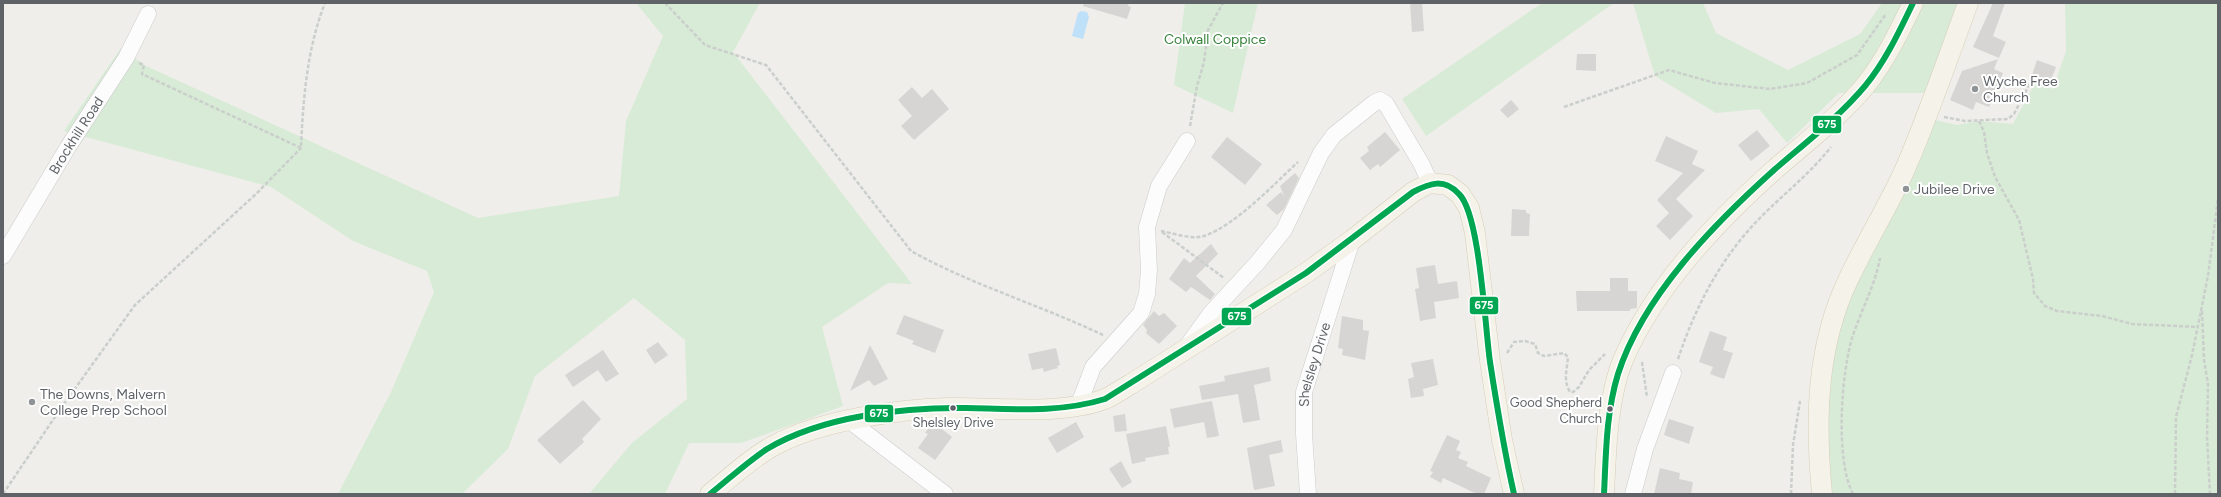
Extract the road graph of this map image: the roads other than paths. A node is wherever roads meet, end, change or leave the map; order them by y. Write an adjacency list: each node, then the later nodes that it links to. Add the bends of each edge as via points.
1 (1913, 3): 16 (main road, via 1892,45 1864,86 1822,128 1739,202 1679,270 1655,304 1637,349 1617,380 1606,444)
2 (1968, 3): 18 (main road, via 1929,112 1905,169 1848,279 1828,333 1820,381 1817,443)
3 (148, 14): 7 (street, Brockhill Road, via 126,58 68,146)
4 (1187, 141): 10 (street, via 1159,186 1146,294 1141,313 1093,367)
5 (1430, 183): 6 (main road, via 1395,205); 8 (street, via 1386,104 1380,100 1374,102 1334,135 1321,153 1284,230 1211,313); 15 (main road, via 1448,185 1460,194 1469,208 1476,233 1489,352 1502,440)
6 (1352, 240): 8 (main road, via 1306,273); 14 (street, Shelsley Drive, via 1304,392)
7 (3, 256)
8 (1185, 349): 10 (main road, via 1104,399)
9 (1673, 373): 17 (street)
10 (1079, 404): 11 (main road, via 1019,409 947,408 871,416)
11 (850, 421): 12 (main road, via 810,430 774,445); 13 (street)
12 (710, 494)
13 (944, 494)
14 (1308, 494)
15 (1514, 494)
16 (1604, 494)
17 (1633, 494)
18 (1822, 494)

